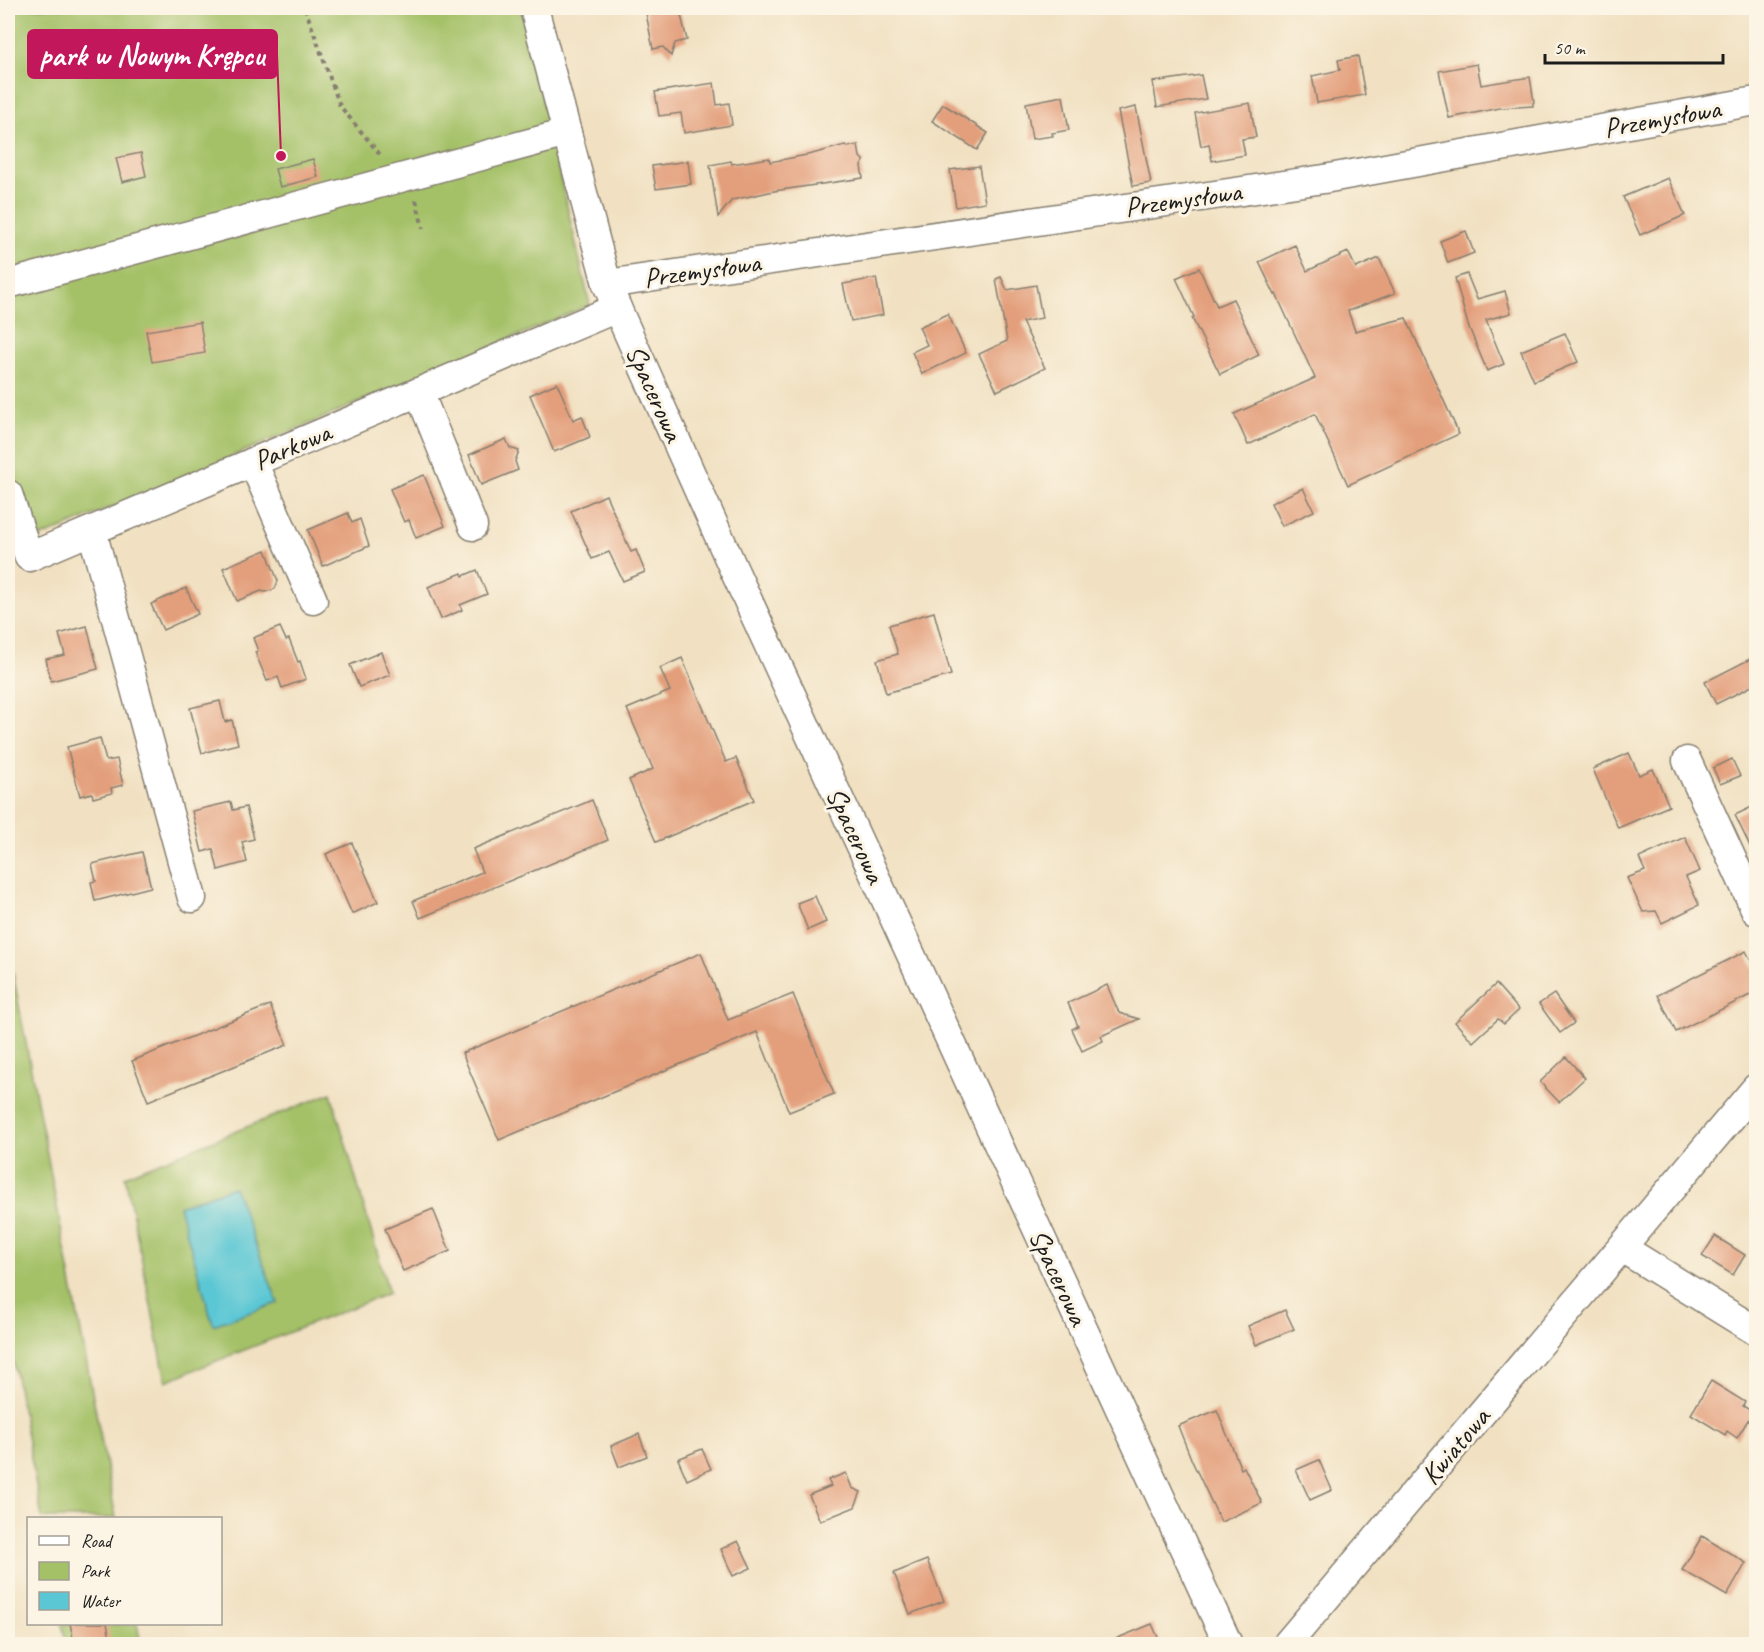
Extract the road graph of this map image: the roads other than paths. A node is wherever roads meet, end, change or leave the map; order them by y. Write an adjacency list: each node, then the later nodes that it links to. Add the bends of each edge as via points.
1 (534, 8): 3 (street, Spacerowa)
2 (1756, 101): 5 (street, Przemysłowa, via 1324,178)
3 (567, 133): 4 (street); 5 (street, Spacerowa)
4 (8, 284)
5 (612, 296): 6 (street, Parkowa); 18 (street, Spacerowa)
6 (419, 392): 7 (street, Parkowa); 9 (street)
7 (253, 462): 10 (street, Parkowa); 11 (street)
8 (8, 494): 10 (street, Parkowa, via 29,557)
9 (473, 526)
10 (92, 531): 13 (street)
11 (313, 600)
12 (1687, 761): 14 (street)
13 (192, 898)
14 (1756, 911)
15 (1756, 1088): 16 (street, Kwiatowa)
16 (1622, 1248): 17 (street); 19 (street, Kwiatowa)
17 (1756, 1330)
18 (1228, 1644)
19 (1287, 1644)

